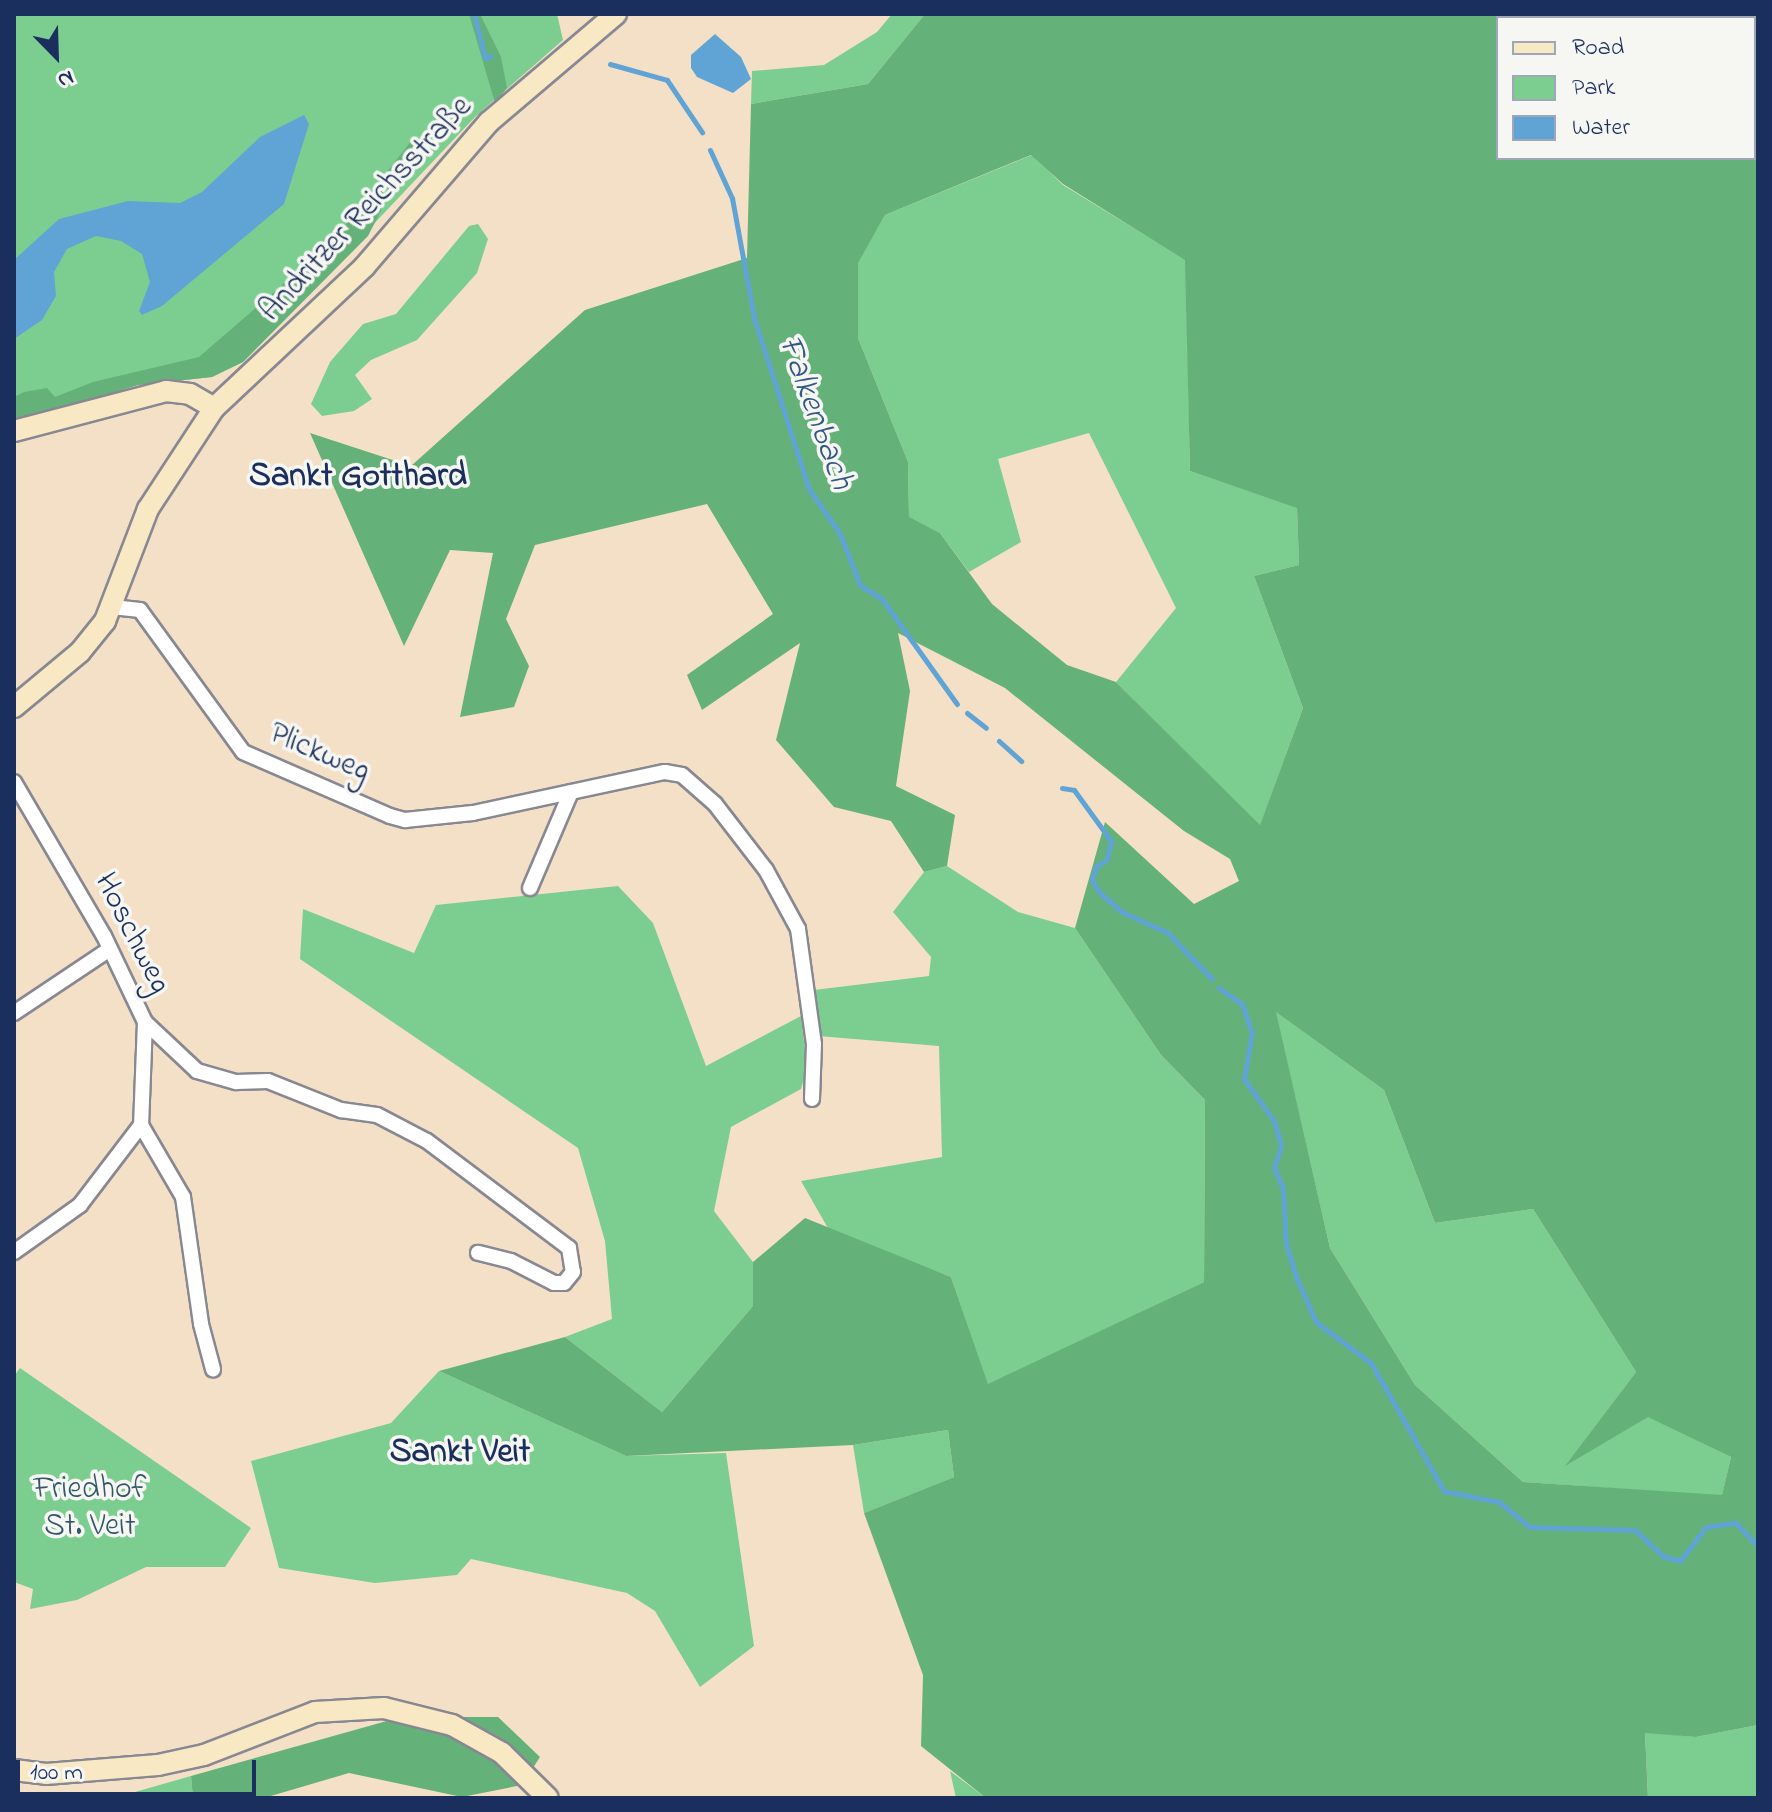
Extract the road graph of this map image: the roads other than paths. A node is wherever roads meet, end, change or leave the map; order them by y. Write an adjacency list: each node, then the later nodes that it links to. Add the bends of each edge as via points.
1 (616, 14): 2 (main road, Andritzer Reichsstraße, via 489,122 365,266)
2 (214, 408): 3 (main road, via 190,394 166,391); 4 (main road, Andritzer Reichsstraße, via 155,496)
3 (14, 431)
4 (112, 607): 5 (main road, Andritzer Reichsstraße, via 87,644); 7 (street, Plickweg, via 140,610 243,752 390,816 405,820 460,814)
5 (14, 707)
6 (14, 782): 9 (street, Hoschweg)
7 (571, 792): 8 (street); 12 (street, Plickweg, via 665,772 682,775 715,804 779,889 798,929 814,1044)
8 (530, 888)
9 (110, 949): 10 (street); 11 (street, Hoschweg)
10 (14, 1013)
11 (145, 1022): 13 (street, Hoschweg); 15 (street, via 197,1071 236,1082 268,1081 341,1110 377,1115 427,1141 569,1248 573,1272 564,1283 554,1283 511,1261)
12 (812, 1099)
13 (141, 1125): 14 (street, via 80,1205); 16 (street, via 183,1197 201,1324)
14 (14, 1252)
15 (478, 1253)
16 (213, 1369)
17 (14, 1770): 18 (main road, via 46,1774 158,1765 204,1755 315,1712 384,1708 452,1725 502,1753)
18 (548, 1798)

